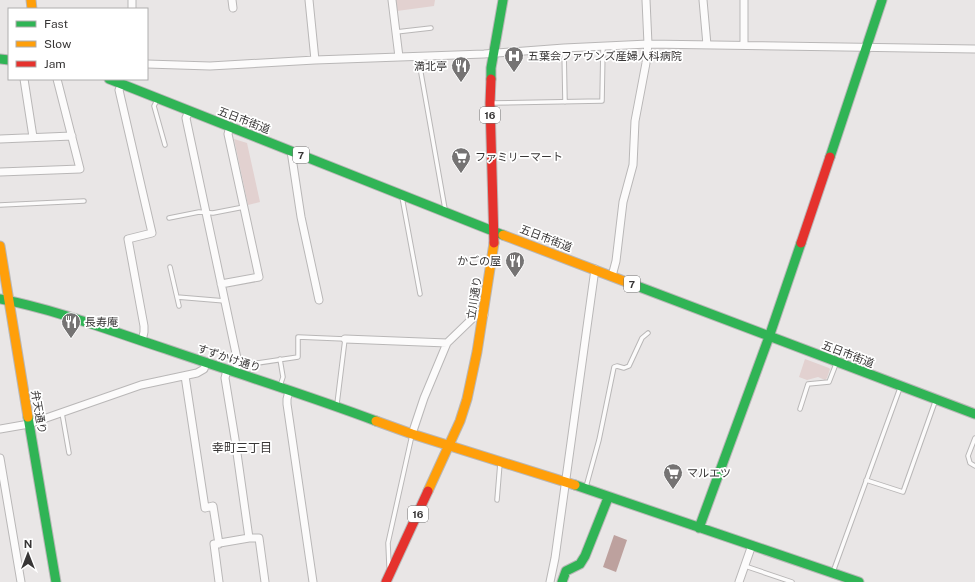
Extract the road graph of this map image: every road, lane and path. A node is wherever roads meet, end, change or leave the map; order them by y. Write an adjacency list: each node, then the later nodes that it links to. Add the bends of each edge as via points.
1 (232, 0): 9 (street)
2 (309, 0): 22 (street)
3 (392, 0): 11 (street)
4 (502, 0): 19 (street, 立川通り / 16)
5 (646, 0): 12 (street)
6 (703, 0): 13 (street)
7 (744, 0): 14 (street)
8 (882, 0): 16 (street)
9 (233, 8)
10 (431, 28): 11 (lane)
11 (396, 32): 21 (street)
12 (648, 44): 13 (street); 15 (street); 50 (street, via 635,121 633,165 623,202)
13 (707, 45): 14 (street)
14 (744, 45): 16 (street)
15 (603, 46): 17 (street); 29 (lane, via 602,101)
16 (867, 47): 18 (street); 60 (street)
17 (564, 48): 19 (street); 29 (lane)
18 (975, 49)
19 (492, 53): 20 (street); 30 (street, 立川通り / 16)
20 (418, 56): 21 (street); 43 (lane)
21 (399, 57): 22 (street)
22 (315, 60): 23 (street, via 210,66)
23 (148, 64)
24 (24, 80): 34 (street)
25 (57, 80): 33 (street)
26 (112, 80): 27 (street, 五日市街道 / 7)
27 (122, 84): 28 (street, 五日市街道 / 7); 62 (street, via 119,90 152,233 128,239 144,326)
28 (157, 99): 31 (street, 五日市街道 / 7); 36 (lane, via 154,106)
29 (565, 102): 30 (lane)
30 (490, 103): 46 (street, 立川通り / 16)
31 (189, 111): 32 (street, 五日市街道 / 7); 44 (street, via 186,118)
32 (230, 127): 37 (street, 五日市街道 / 7); 42 (street, via 228,134)
33 (72, 136): 34 (street); 38 (street, via 80,169)
34 (34, 137): 35 (street)
35 (0, 139)
36 (165, 145)
37 (291, 151): 39 (street, 五日市街道 / 7); 55 (street, via 301,217)
38 (0, 172)
39 (401, 194): 43 (street, 五日市街道 / 7); 52 (lane)
40 (84, 201): 41 (lane)
41 (0, 205)
42 (244, 207): 44 (lane); 51 (street, via 259,277)
43 (445, 212): 46 (street, 五日市街道 / 7)
44 (205, 213): 45 (lane); 51 (street)
45 (169, 218)
46 (494, 231): 49 (street, 五日市街道 / 7); 58 (street, 立川通り / 16)
47 (0, 246): 54 (street, 弁天通り)
48 (170, 267): 53 (lane)
49 (595, 269): 50 (street, 五日市街道 / 7); 87 (street)
50 (612, 276): 60 (street, 五日市街道 / 7)
51 (221, 284): 56 (street)
52 (420, 294)
53 (177, 297): 56 (lane); 57 (lane)
54 (4, 299): 62 (street, すずかけ通り); 77 (street, 弁天通り)
55 (319, 300)
56 (225, 301): 67 (street)
57 (179, 306)
58 (484, 315): 63 (street, via 476,314); 81 (street, 立川通り / 16, via 467,399)
59 (648, 333): 88 (lane, via 642,338 629,366 614,367 599,440)
60 (769, 337): 66 (street, 五日市街道 / 7); 91 (street)
61 (345, 339): 63 (street); 64 (lane, via 298,337 298,357); 73 (lane)
62 (142, 341): 65 (street, すずかけ通り)
63 (447, 343): 79 (street)
64 (280, 360): 67 (lane); 70 (lane, via 283,376)
65 (206, 363): 67 (street, すずかけ通り); 68 (street, via 204,369)
66 (837, 363): 69 (street, 五日市街道 / 7); 74 (lane, via 829,382 808,384)
67 (234, 369): 70 (street, すずかけ通り); 92 (street, via 225,378)
68 (185, 376): 75 (street, via 140,385); 93 (street, via 205,508 213,506)
69 (900, 386): 72 (street, 五日市街道 / 7); 86 (lane)
70 (280, 387): 71 (street, すずかけ通り)
71 (289, 391): 73 (street, すずかけ通り); 102 (street, via 287,404)
72 (936, 400): 76 (street, 五日市街道 / 7); 86 (lane, via 903,492)
73 (337, 406): 79 (street, すずかけ通り)
74 (800, 409)
75 (62, 413): 77 (street); 82 (lane)
76 (975, 414)
77 (29, 424): 78 (street); 99 (street, 弁天通り)
78 (0, 429)
79 (412, 434): 81 (street, すずかけ通り); 97 (lane, via 388,543)
80 (975, 438): 85 (lane, via 968,456 970,463)
81 (450, 445): 84 (street, すずかけ通り); 97 (street, 立川通り / 16)
82 (69, 453)
83 (0, 458): 98 (street)
84 (500, 462): 87 (street, すずかけ通り); 90 (lane)
85 (975, 466)
86 (866, 480): 96 (lane)
87 (565, 482): 88 (street, すずかけ通り); 103 (street)
88 (585, 490): 89 (street, すずかけ通り)
89 (608, 498): 91 (street, すずかけ通り); 104 (street, via 585,556 580,564 572,566 564,573)
90 (497, 500)
91 (700, 528): 94 (street, すずかけ通り)
92 (249, 538): 93 (street); 101 (street, via 259,538)
93 (219, 544): 100 (street, via 214,544)
94 (752, 545): 95 (street); 96 (street, すずかけ通り)
95 (745, 566): 105 (street); 106 (lane)
96 (833, 573): 107 (street, すずかけ通り)
97 (388, 578)
98 (21, 582)
99 (56, 582)
100 (219, 582)
101 (265, 582)
102 (313, 582)
103 (550, 582)
104 (562, 582)
105 (739, 582)
106 (792, 582)
107 (859, 582)

